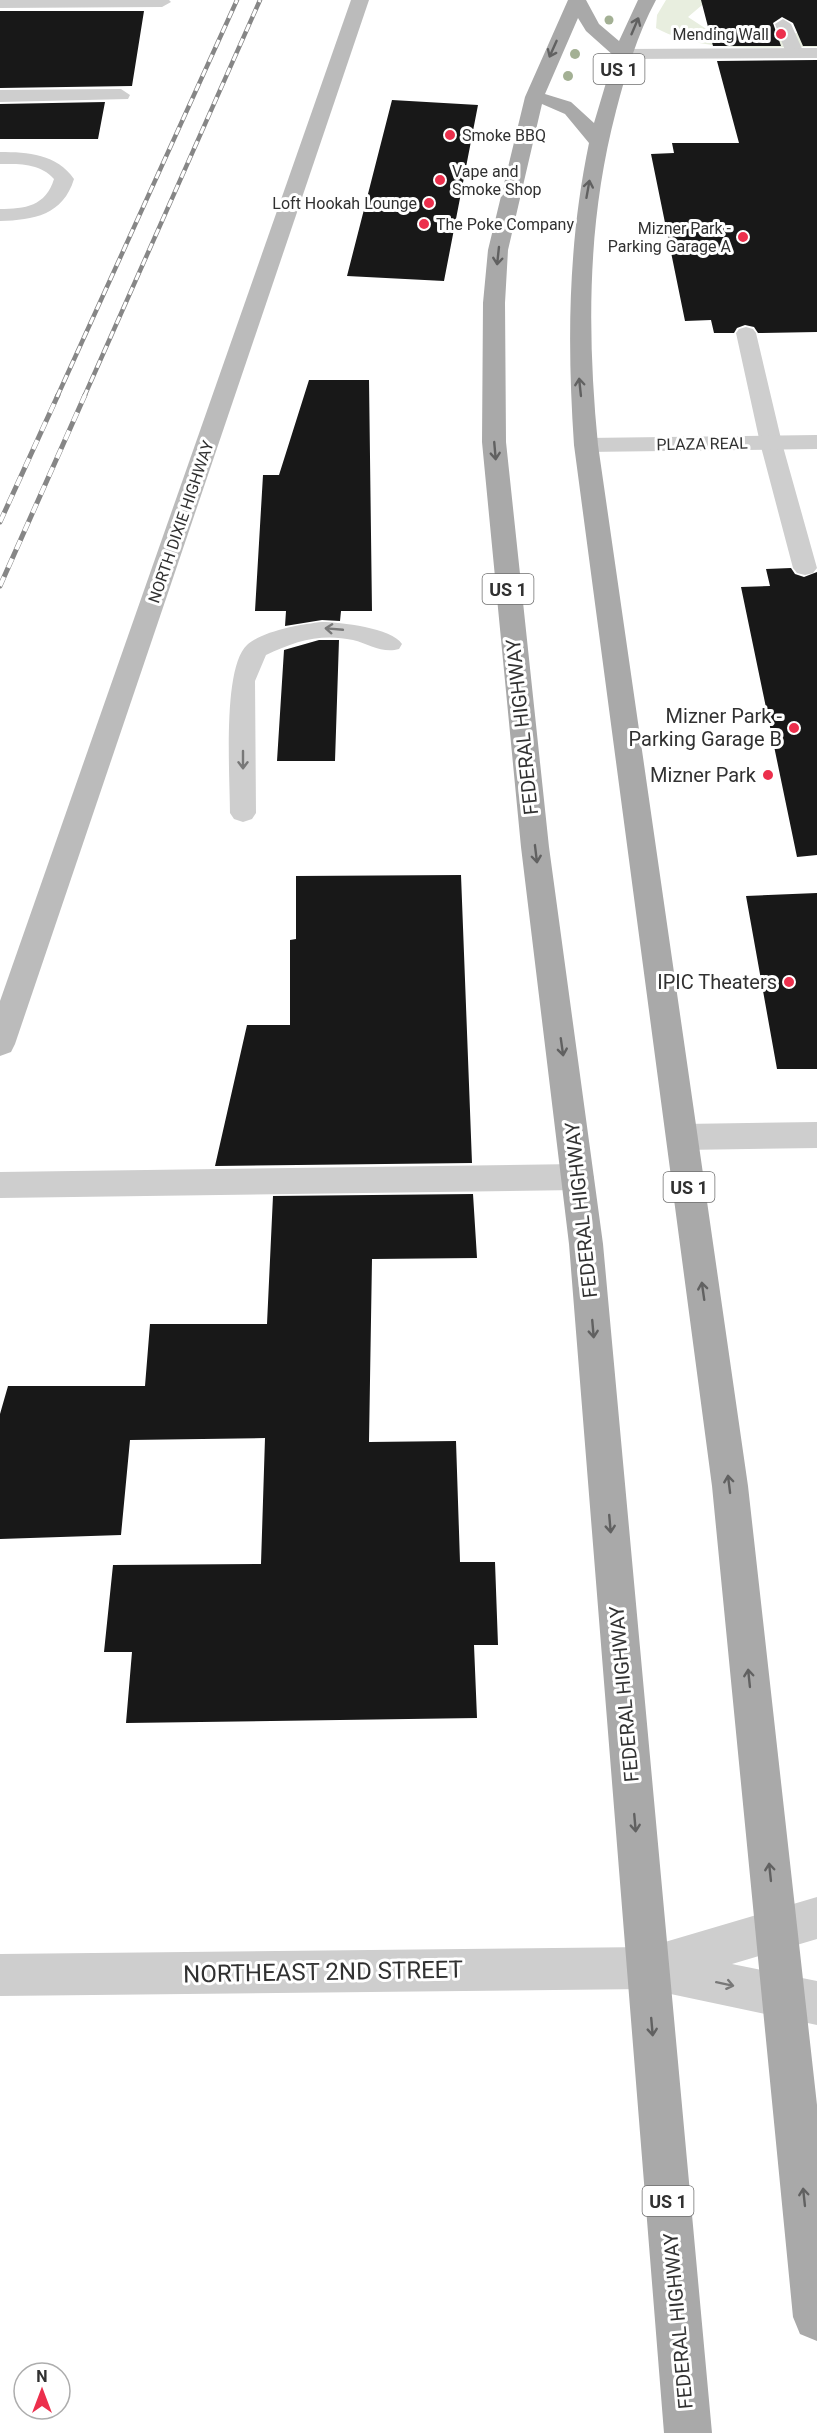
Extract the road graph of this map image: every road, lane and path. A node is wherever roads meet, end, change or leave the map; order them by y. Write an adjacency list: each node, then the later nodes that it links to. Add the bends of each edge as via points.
1 (360, 0): 23 (main road, NORTH DIXIE HIGHWAY)
2 (647, 0): 9 (main road, US 1, one-way to 2)
3 (576, 1): 9 (main road, via 592,27); 12 (main road, FEDERAL HIGHWAY / US 1, one-way to 12)
4 (162, 2): 5 (street)
5 (0, 3)
6 (783, 24): 8 (lane)
7 (817, 52): 8 (street)
8 (795, 53): 9 (street)
9 (623, 54): 13 (main road, US 1)
10 (122, 95): 11 (street)
11 (0, 96)
12 (534, 97): 13 (main road, via 568,105); 26 (main road, FEDERAL HIGHWAY / US 1, one-way to 26, via 498,250 494,442 535,847)
13 (597, 141): 19 (main road, US 1, one-way to 13, via 579,374 579,253)
14 (0, 158): 15 (street, via 35,160 60,171 64,179 62,191 47,206 38,211)
15 (0, 215)
16 (746, 333): 18 (lane)
17 (817, 442): 18 (street, PLAZA REAL)
18 (771, 443): 19 (street, PLAZA REAL); 20 (lane)
19 (586, 445): 25 (main road, US 1)
20 (805, 568)
21 (390, 644): 22 (lane, one-way to 22, via 356,631 321,628 287,634 256,650 243,681)
22 (243, 813)
23 (0, 1044)
24 (817, 1135): 25 (street)
25 (683, 1137): 29 (main road, US 1, one-way to 25, via 730,1486)
26 (578, 1177): 27 (lane); 30 (main road, FEDERAL HIGHWAY / US 1, one-way to 30)
27 (0, 1185)
28 (817, 1918): 29 (street, NORTHEAST 2ND STREET)
29 (776, 1930): 30 (street, NORTHEAST 2ND STREET); 32 (main road, US 1)
30 (647, 1968): 31 (street, NORTHEAST 2ND STREET); 32 (street, NORTHEAST 2ND STREET, one-way to 32); 34 (main road, FEDERAL HIGHWAY / US 1, one-way to 34)
31 (0, 1975)
32 (800, 1999): 33 (main road, US 1, one-way to 32)
33 (817, 2317)
34 (688, 2433)

